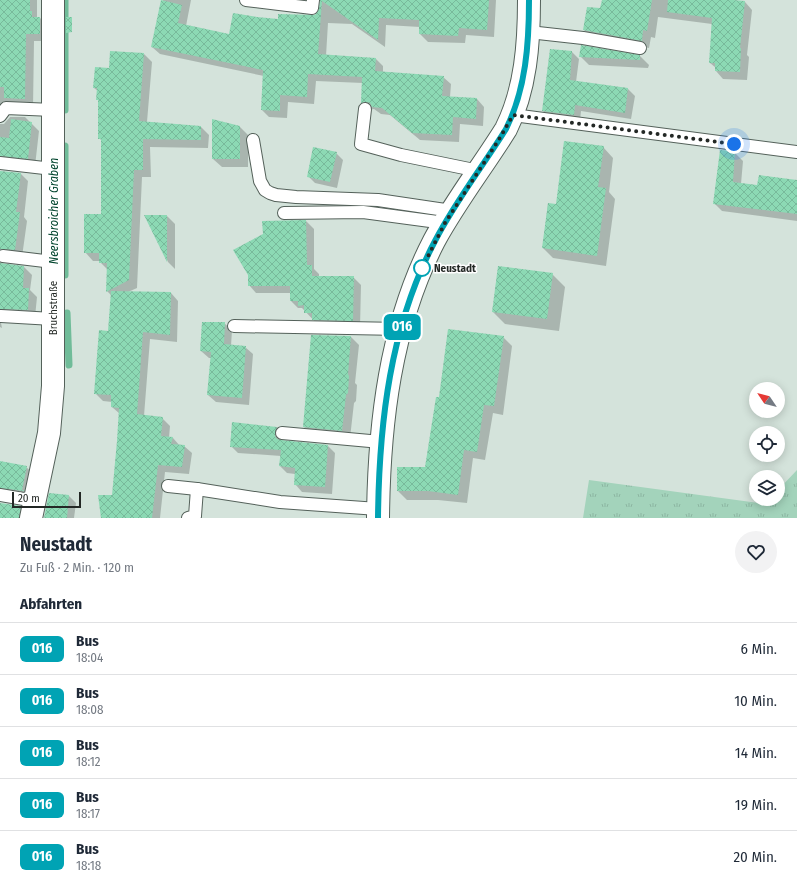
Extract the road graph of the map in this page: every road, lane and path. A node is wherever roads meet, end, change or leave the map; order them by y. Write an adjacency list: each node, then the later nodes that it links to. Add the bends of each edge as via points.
1 (53, 0): 7 (street, Bruchstraße)
2 (246, 0): 3 (lane, via 312,8)
3 (313, 0)
4 (529, 0): 5 (street)
5 (528, 32): 6 (lane); 9 (street, via 520,92)
6 (640, 48)
7 (53, 110): 10 (lane, via 6,108); 14 (street, Bruchstraße)
8 (365, 110): 15 (lane, via 361,144)
9 (513, 115): 12 (lane); 15 (street)
10 (0, 116)
11 (253, 140): 17 (lane, via 260,181 270,193 296,197 378,200)
12 (797, 152)
13 (0, 163): 14 (lane)
14 (53, 169): 19 (street, Bruchstraße)
15 (479, 171): 17 (street)
16 (284, 213): 17 (lane, via 363,212)
17 (448, 217): 23 (street, via 423,264)
18 (3, 256): 19 (lane)
19 (53, 262): 21 (street, Bruchstraße)
20 (1, 316): 21 (lane)
21 (53, 318): 29 (street, Bruchstraße, via 50,433)
22 (234, 326): 23 (lane)
23 (401, 329): 25 (street, via 386,400)
24 (282, 433): 25 (lane)
25 (381, 442): 30 (street)
26 (168, 486): 27 (lane)
27 (197, 489): 30 (lane); 31 (lane, via 195,516)
28 (0, 495): 29 (lane)
29 (33, 510)
30 (378, 514)
31 (188, 518)

